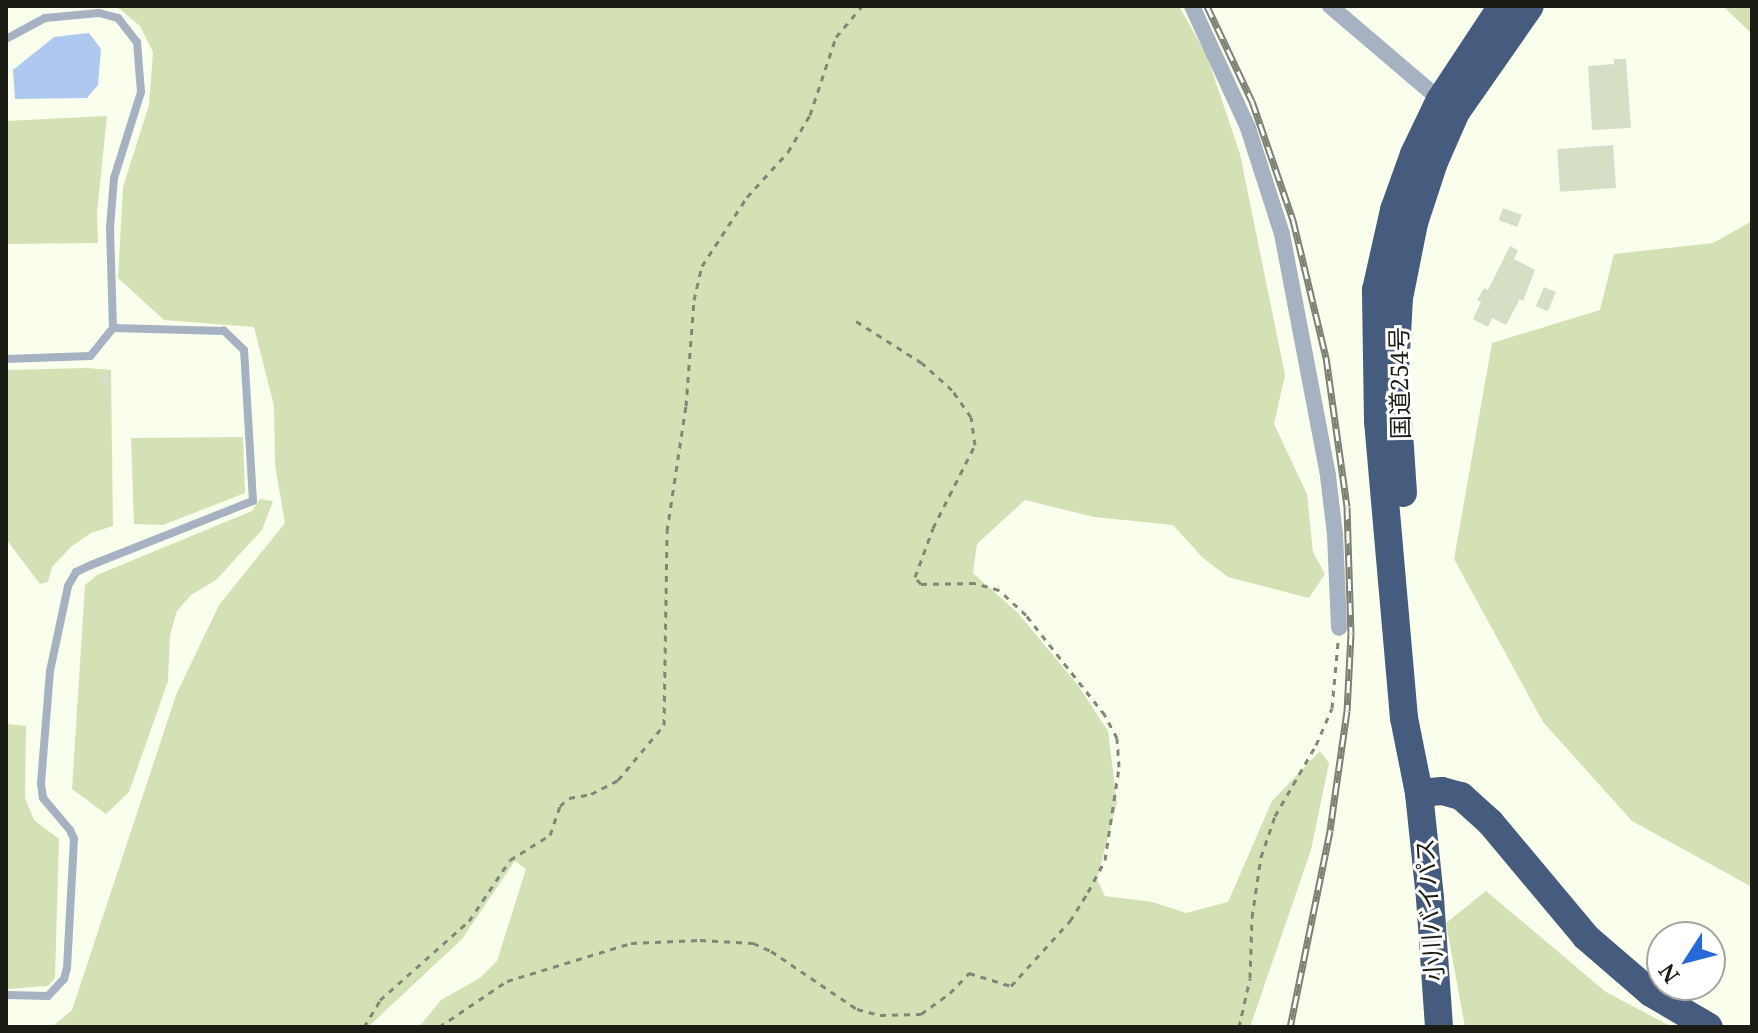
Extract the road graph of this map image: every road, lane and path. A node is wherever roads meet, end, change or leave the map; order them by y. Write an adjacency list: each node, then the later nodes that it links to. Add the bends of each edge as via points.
1 (862, 6): 14 (path, via 836,37 810,115 788,152 747,197 702,266 667,531 664,725 618,780 560,806 550,835 510,860 469,921 380,1000)
2 (1192, 6): 11 (street, via 1248,128 1282,234 1328,476)
3 (1330, 6): 7 (street)
4 (1502, 6): 7 (highway, 国道254号)
5 (1530, 6): 7 (highway, 国道254号)
6 (6, 39): 9 (lane, via 45,18 99,13 118,18 137,42 141,92 114,178)
7 (1448, 106): 12 (highway, 国道254号, via 1414,223 1399,298 1395,371 1421,711)
8 (853, 319): 15 (path, via 922,363 952,390 971,417 975,445 915,577 921,584 975,583 999,590 1026,615 1105,715 1117,738 1119,767 1105,860 1070,921 1011,986 969,973 921,1014 880,1015 857,1009 753,943 700,940 631,943 507,981)
9 (113, 328): 10 (lane, via 90,356); 13 (lane, via 224,331 244,350 253,501 91,565 76,572 68,586 50,671 41,783 43,798 74,839 67,968 48,996)
10 (6, 359)
11 (1339, 628): 16 (path, via 1332,708 1275,816 1261,857 1250,978)
12 (1419, 793): 17 (highway, 小川バイパス); 18 (highway, via 1461,796 1490,822 1586,937 1651,993)
13 (6, 995)
14 (364, 1027)
15 (439, 1027)
16 (1239, 1027)
17 (1439, 1027)
18 (1709, 1027)

